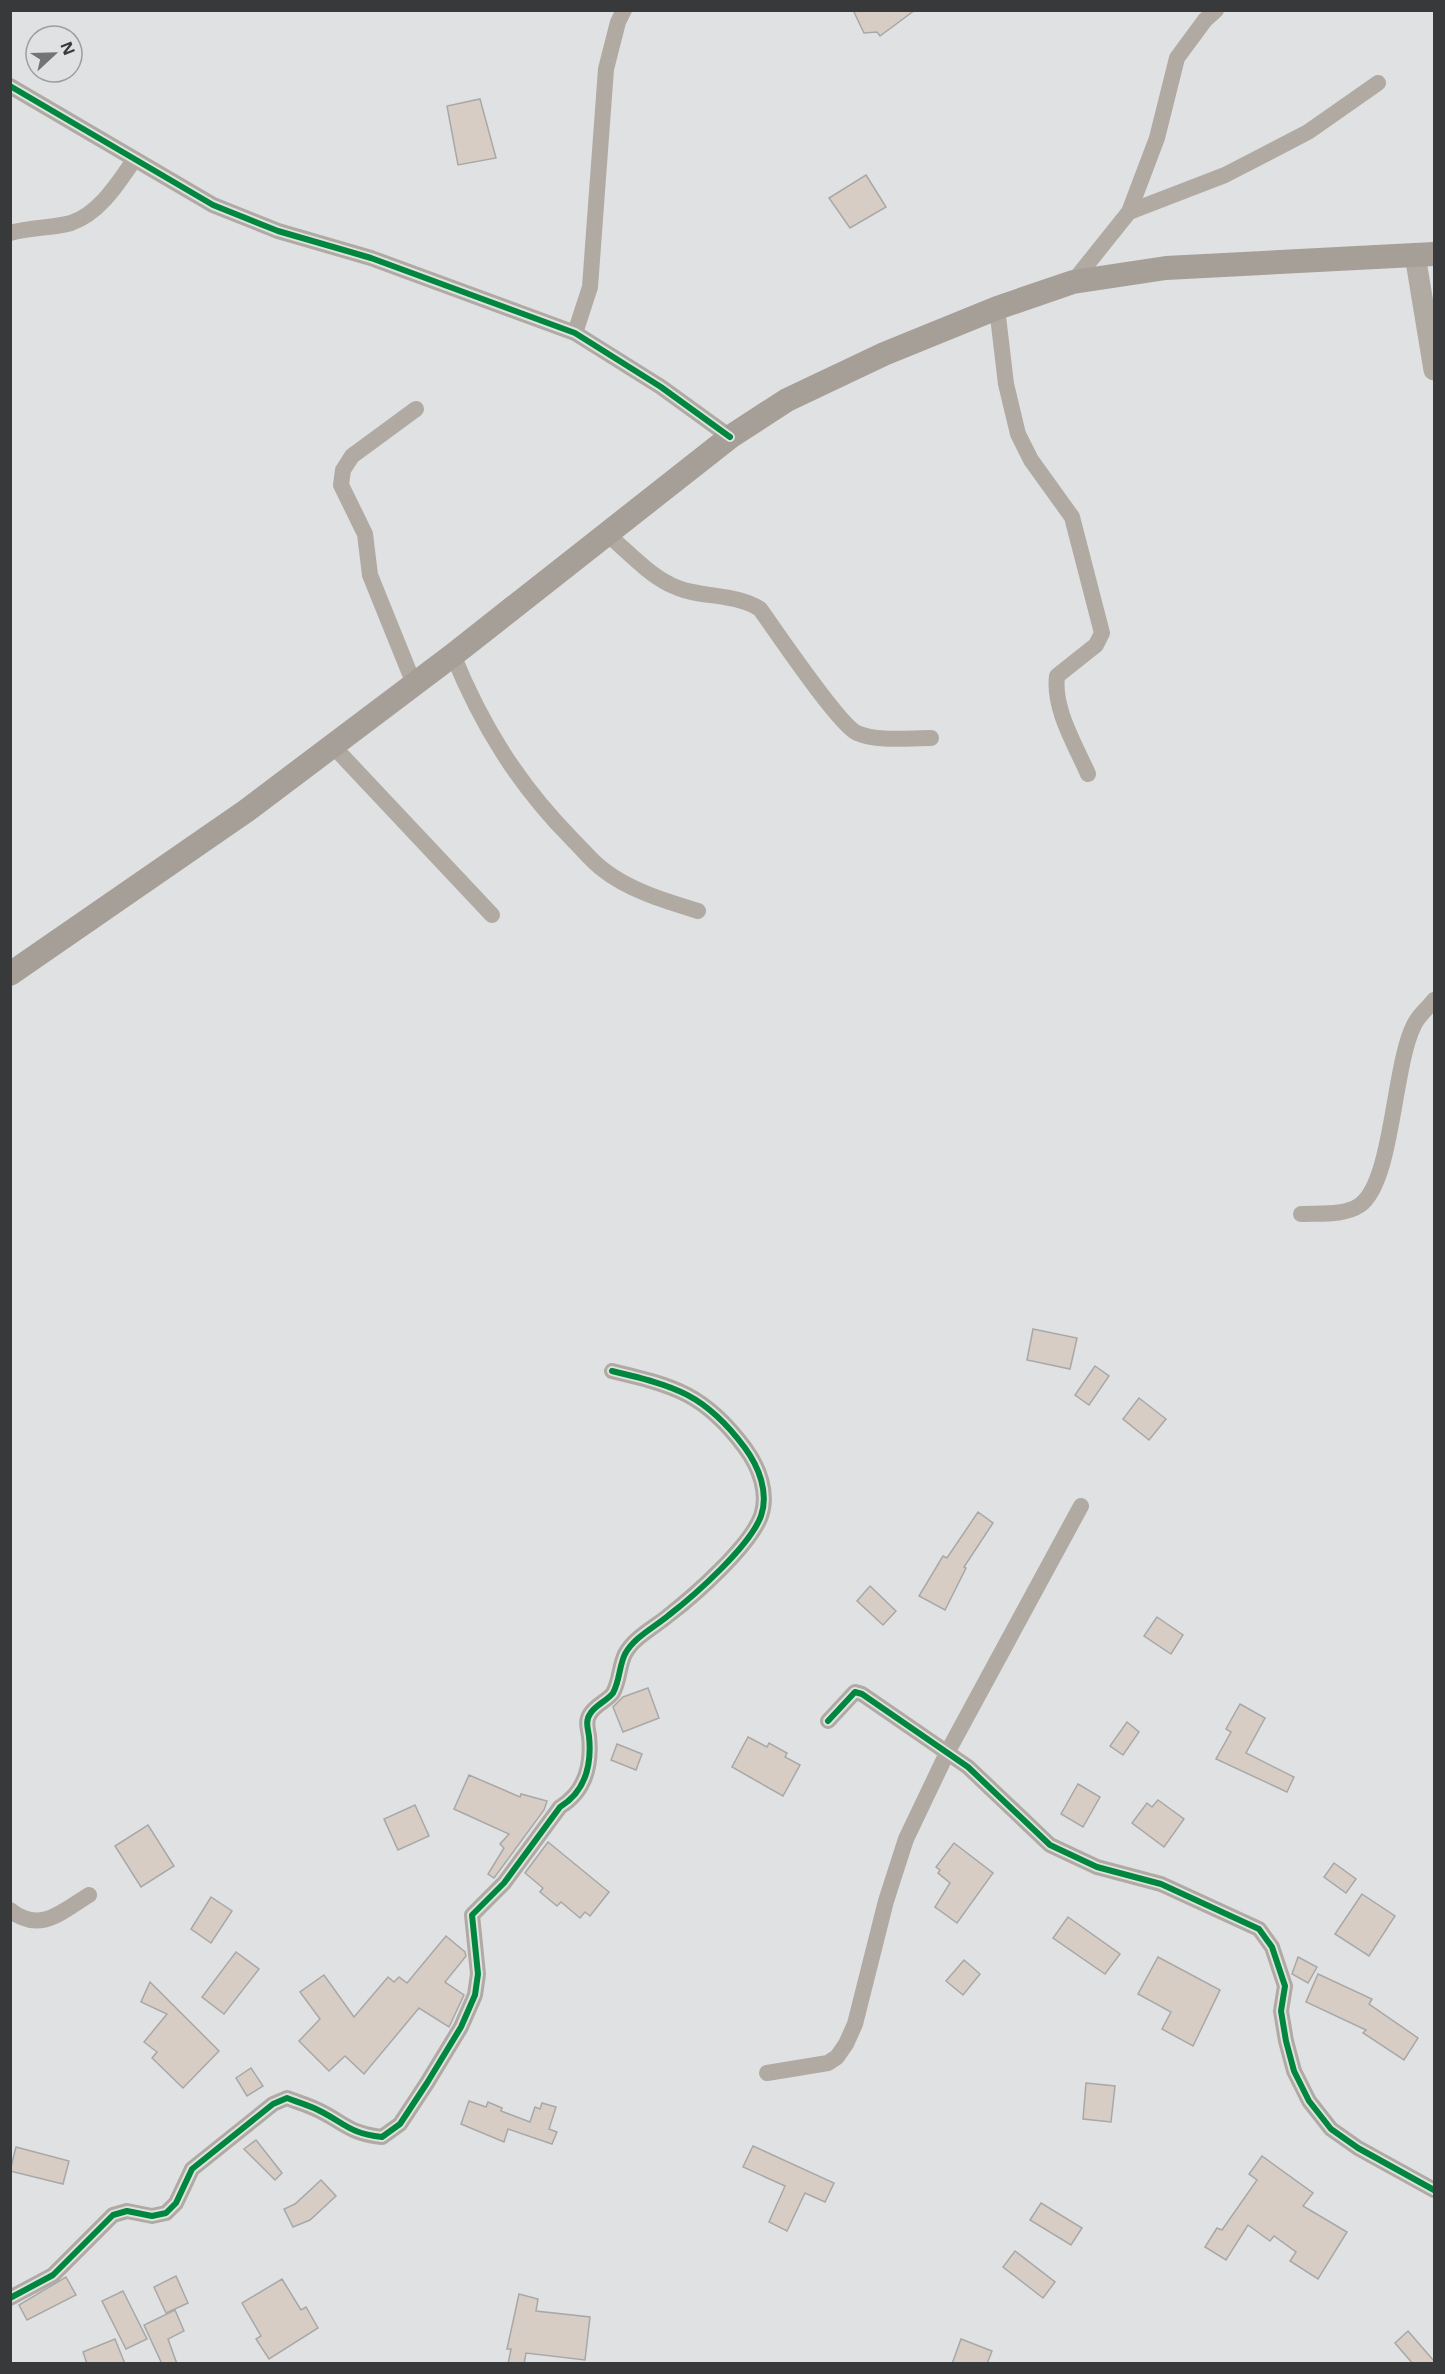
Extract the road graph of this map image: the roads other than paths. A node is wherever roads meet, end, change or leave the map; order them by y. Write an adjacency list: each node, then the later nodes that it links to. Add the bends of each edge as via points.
1 (624, 10): 11 (street, via 606,69 590,287)
2 (1216, 10): 6 (street, via 1177,58 1157,138)
3 (1378, 83): 6 (street, via 1308,132 1225,175)
4 (10, 86): 5 (street)
5 (134, 160): 7 (street, via 111,194 71,223); 11 (street, via 213,205 278,231 371,258)
6 (1129, 212): 9 (street)
7 (10, 233)
8 (1425, 254): 9 (main road, via 1166,268); 12 (street)
9 (1073, 282): 10 (main road)
10 (997, 308): 14 (main road, via 884,354 787,400); 20 (street, via 1006,384 1018,434 1031,460 1072,517 1102,633 1096,645 1057,676 1055,687)
11 (575, 333): 14 (street, via 661,387)
12 (1434, 370)
13 (416, 409): 17 (street, via 352,456 343,470 341,485 365,534 370,575)
14 (730, 437): 15 (main road)
15 (607, 534): 16 (main road); 18 (street, via 669,584 760,609 830,706 856,733 881,738)
16 (453, 655): 17 (main road); 21 (street, via 474,705 499,749 540,807 601,869 666,902)
17 (414, 684): 19 (main road)
18 (931, 738)
19 (333, 746): 22 (street); 23 (main road, via 133,891)
20 (1088, 774)
21 (698, 911)
22 (492, 915)
23 (10, 974)
24 (1434, 1000): 25 (street, via 1414,1024 1405,1051 1374,1187 1362,1204 1348,1211)
25 (1301, 1214)
26 (612, 1371): 34 (street, via 658,1382 698,1399 729,1426 751,1456 764,1488 761,1516 736,1553 693,1596 635,1641 625,1655 611,1695 590,1714 585,1779 504,1883 472,1915 478,1974 475,1995 461,2027 427,2083 400,2124 382,2138 362,2135 319,2110 287,2098 273,2104 192,2169 176,2203 166,2213 152,2216 127,2211 113,2215 53,2275)
27 (1081, 1506): 29 (street)
28 (828, 1721): 29 (street, via 855,1692)
29 (947, 1753): 32 (street, via 906,1839 855,2024 846,2044 828,2063); 33 (street, via 968,1767 1050,1845 1097,1867 1161,1884 1259,1929 1272,1947 1285,1986 1281,2011 1286,2041 1308,2101 1331,2129)
30 (89, 1895): 31 (street, via 45,1920 27,1922)
31 (10, 1910)
32 (766, 2073)
33 (1434, 2190)
34 (10, 2298)

